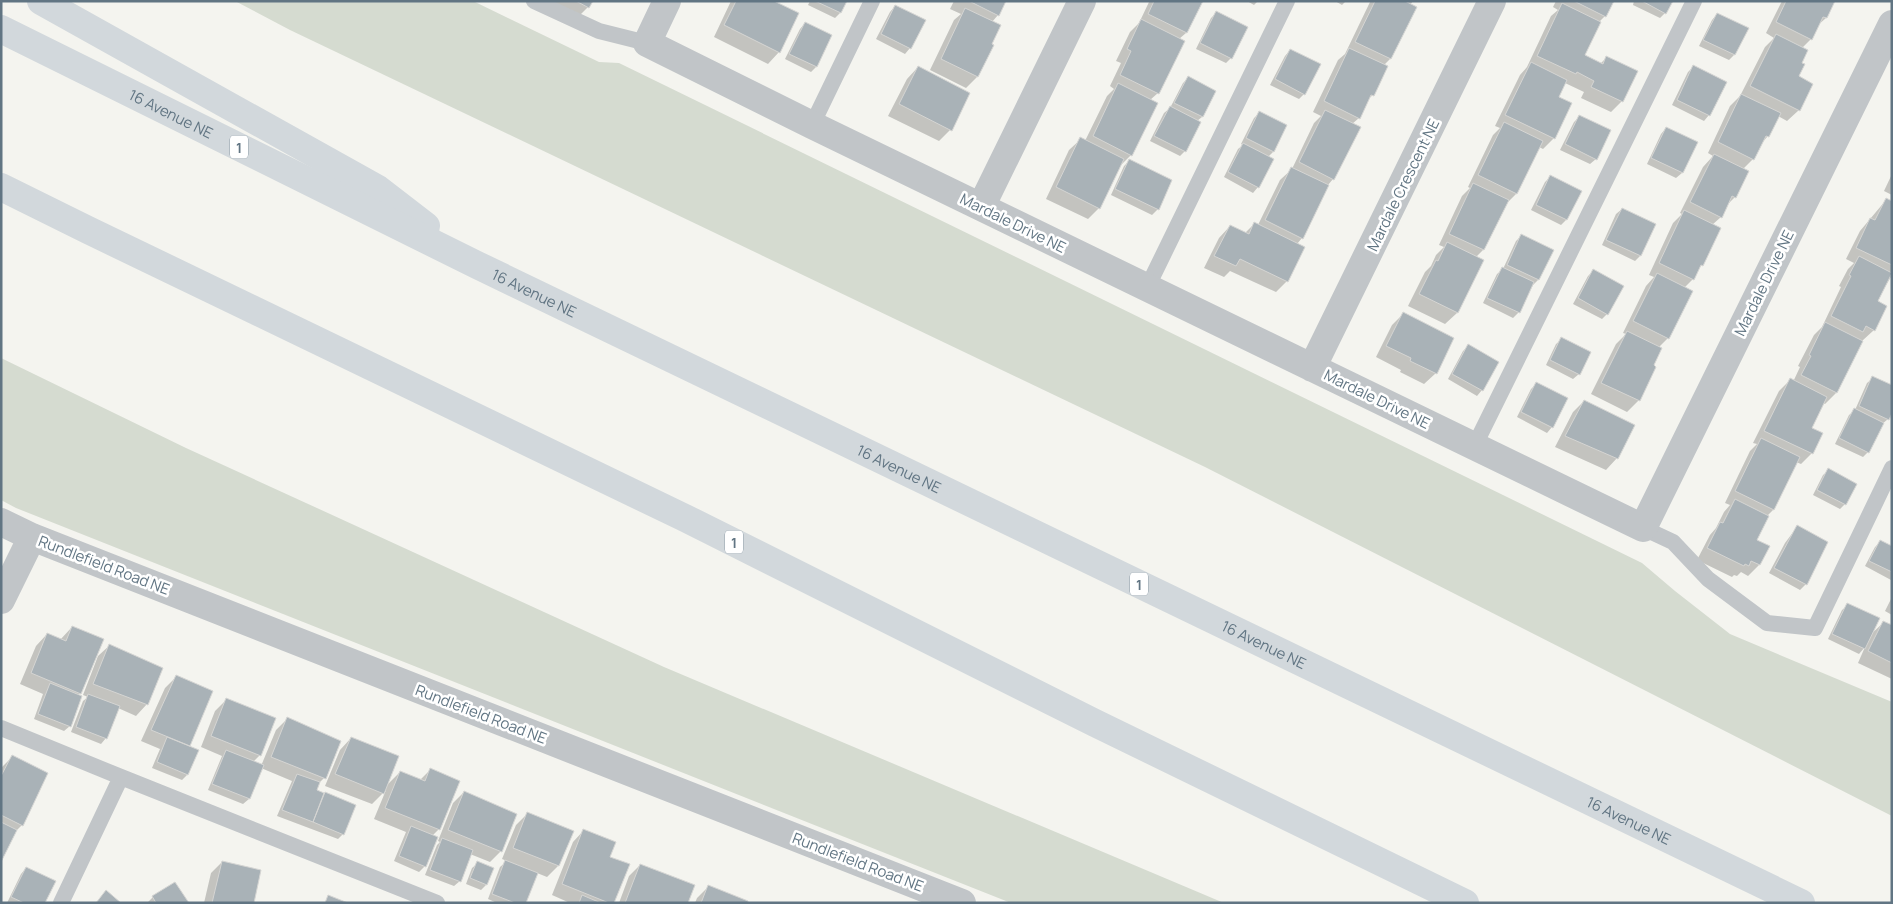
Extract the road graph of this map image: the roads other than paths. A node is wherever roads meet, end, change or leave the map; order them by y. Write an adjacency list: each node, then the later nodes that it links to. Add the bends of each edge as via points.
1 (41, 1): 17 (highway, via 378,189)
2 (534, 1): 11 (lane, via 599,31)
3 (667, 1): 11 (street)
4 (872, 1): 12 (lane)
5 (1082, 1): 15 (street)
6 (1287, 1): 18 (lane)
7 (1492, 1): 19 (street, Mardale Crescent NE)
8 (1694, 1): 20 (lane)
9 (1892, 24): 23 (street, Mardale Drive NE)
10 (1, 29): 17 (highway, 16 Avenue NE / 1)
11 (647, 43): 12 (street, Mardale Drive NE)
12 (812, 125): 15 (street, Mardale Drive NE)
13 (1, 187): 16 (highway, 1)
14 (1, 207): 16 (highway)
15 (981, 207): 18 (street, Mardale Drive NE)
16 (88, 230): 31 (highway, 1, via 685,518)
17 (477, 265): 32 (highway, 16 Avenue NE / 1)
18 (1147, 288): 19 (street, Mardale Drive NE)
19 (1312, 368): 20 (street, Mardale Drive NE)
20 (1474, 447): 23 (street, Mardale Drive NE)
21 (1892, 468): 23 (lane, via 1815,628 1767,623 1708,579 1673,542)
22 (1, 522): 24 (street, Rundlefield Road NE)
23 (1643, 528)
24 (32, 537): 25 (street); 30 (street, Rundlefield Road NE)
25 (1, 600)
26 (1, 728): 27 (lane)
27 (121, 777): 28 (lane); 29 (lane)
28 (60, 903)
29 (437, 903)
30 (962, 903)
31 (1465, 903)
32 (1801, 903)

